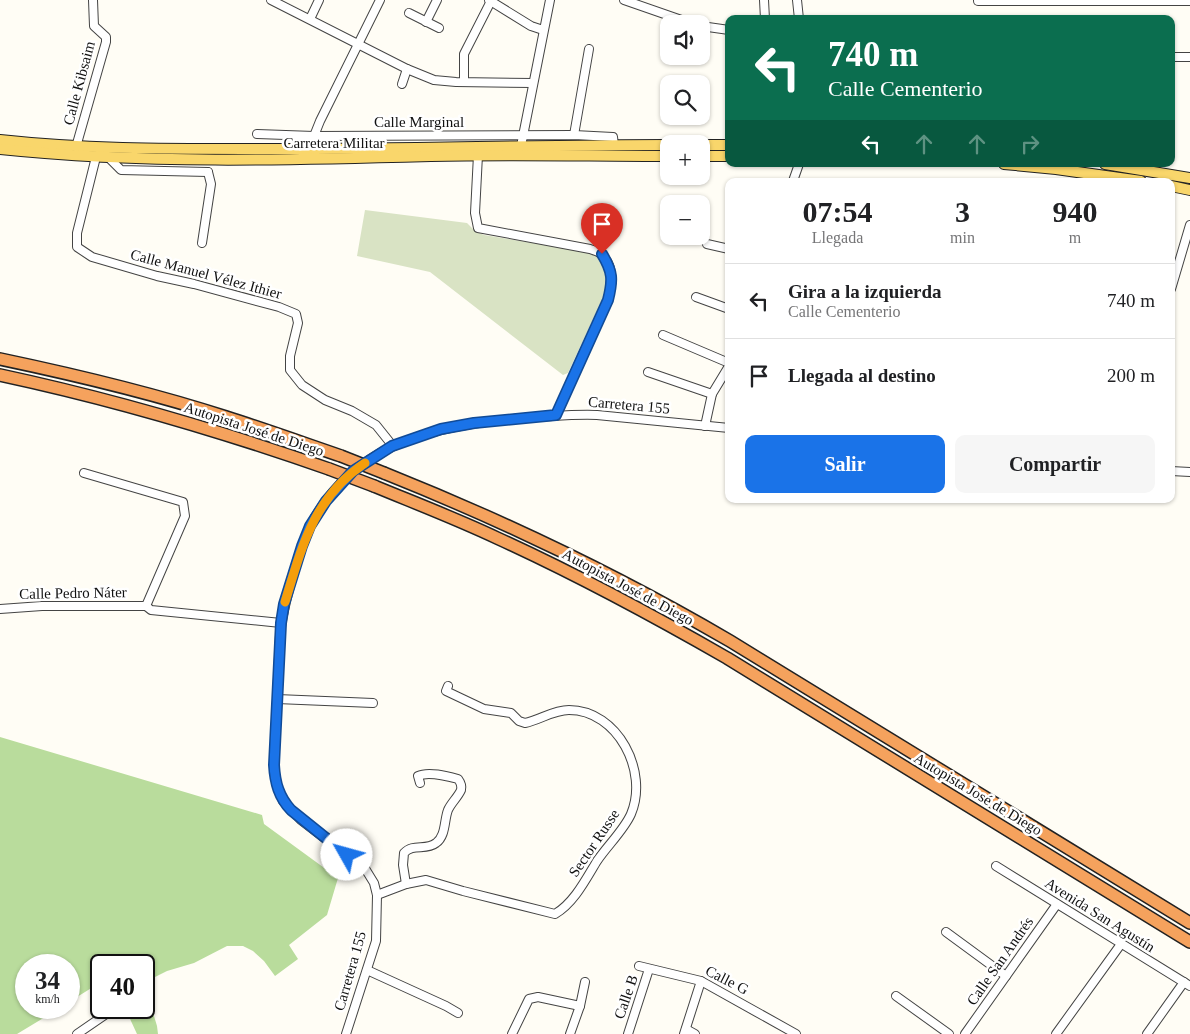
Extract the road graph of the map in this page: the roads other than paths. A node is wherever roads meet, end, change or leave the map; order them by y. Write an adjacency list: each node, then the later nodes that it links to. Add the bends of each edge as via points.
1 (93, 0): 43 (street, Calle Kibsaim, via 94,26 106,37 106,42)
2 (271, 0): 19 (street)
3 (319, 0): 19 (street)
4 (380, 0): 25 (street)
5 (437, 0): 20 (street)
6 (490, 0): 24 (street); 30 (street, via 464,54)
7 (550, 0): 24 (street)
8 (624, 0): 14 (street)
9 (764, 0): 17 (street)
10 (797, 0): 18 (street)
11 (978, 1): 12 (street)
12 (1028, 1): 13 (street)
13 (1190, 1)
14 (642, 3): 16 (street)
15 (409, 13): 20 (street)
16 (671, 15)
17 (765, 15)
18 (799, 15)
19 (310, 19): 25 (street)
20 (426, 22): 22 (street)
21 (710, 27): 23 (street)
22 (439, 28)
23 (725, 29)
24 (543, 30): 31 (street)
25 (358, 44): 29 (street); 36 (street)
26 (589, 49): 35 (street)
27 (1175, 57): 28 (street)
28 (1190, 57)
29 (407, 69): 30 (street, via 434,80); 32 (street)
30 (464, 82): 31 (street)
31 (533, 83): 34 (street)
32 (402, 84)
33 (257, 134): 36 (street, Calle Marginal)
34 (524, 135): 35 (street, Calle Marginal); 36 (street, Calle Marginal); 42 (street)
35 (574, 135): 38 (street, Calle Marginal, via 614,137)
36 (314, 136): 45 (street)
37 (0, 140): 43 (main road, Carretera Militar)
38 (614, 145): 39 (main road, Carretera Militar); 42 (main road, Carretera Militar)
39 (660, 145)
40 (710, 145): 41 (main road)
41 (725, 145)
42 (521, 146): 45 (main road, Carretera Militar)
43 (76, 147): 45 (main road, Carretera Militar)
44 (0, 149): 50 (main road, Carretera Militar)
45 (313, 154): 46 (main road, Carretera Militar); 52 (main road, Carretera Militar)
46 (478, 156): 47 (main road, Carretera Militar); 74 (street, via 475,213 478,228 590,249 602,254 610,267 612,282 608,300)
47 (660, 156)
48 (710, 156): 49 (main road)
49 (725, 156)
50 (96, 157): 51 (main road, Carretera Militar); 77 (street, Calle Manuel Vélez Ithier, via 77,233 77,247 92,257 296,314 298,323 290,370 302,384 325,400 376,425)
51 (108, 157): 52 (main road, Carretera Militar); 55 (street, via 121,170)
52 (217, 160): 55 (street)
53 (1035, 167): 56 (main road)
54 (1123, 167): 57 (main road)
55 (208, 172): 61 (street, via 211,184)
56 (1120, 178)
57 (1190, 178)
58 (1175, 187): 59 (main road)
59 (1190, 190)
60 (1190, 224): 64 (street)
61 (202, 243)
62 (710, 245): 63 (street)
63 (725, 248)
64 (1175, 275)
65 (696, 297): 66 (street)
66 (725, 308)
67 (663, 336): 69 (street)
68 (0, 359): 92 (highway, Autopista José de Diego, bridge, via 169,400 341,456 507,525 596,567 730,641)
69 (725, 362)
70 (725, 371): 73 (street)
71 (648, 372): 73 (street)
72 (0, 375): 94 (highway, Autopista José de Diego, bridge, via 220,432 374,486 496,537 657,618 727,658)
73 (712, 394): 75 (street)
74 (556, 415): 75 (street, Carretera 155, via 597,415); 77 (street, Carretera 155, via 456,425)
75 (705, 426): 76 (street, Carretera 155)
76 (725, 428)
77 (392, 446): 83 (street, Carretera 155, via 353,471 316,516 302,546)
78 (1189, 470): 79 (street)
79 (1175, 471)
80 (84, 473): 81 (street, via 183,502 185,516)
81 (146, 606): 82 (street, Calle Pedro Náter); 83 (street, Calle Pedro Náter, via 151,610)
82 (0, 609)
83 (281, 623): 85 (street, Carretera 155)
84 (448, 686): 89 (street, Sector Russe, via 446,691 466,701 484,709 508,712 526,724 568,710 603,721 614,730 626,749 636,777 636,795 627,822 566,905 555,914 426,880)
85 (277, 699): 86 (street); 90 (street, Carretera 155, via 274,765 283,802 301,820 366,870)
86 (373, 703)
87 (420, 783): 89 (street, via 420,774 431,774 458,779 462,787 448,808 439,841 428,847 410,848 404,853)
88 (996, 866): 91 (street, Avenida San Agustín)
89 (406, 884): 90 (street, Sector Russe)
90 (377, 895): 98 (street, Carretera 155, via 376,941)
91 (1057, 904): 95 (street, Avenida San Agustín); 99 (street, Calle San Andrés)
92 (1190, 923)
93 (946, 932): 99 (street)
94 (1190, 942)
95 (1121, 944): 102 (street, Avenida San Agustín); 117 (street)
96 (639, 966): 97 (street, Calle G)
97 (649, 969): 100 (street, Calle G); 112 (street, Calle B)
98 (367, 970): 105 (street); 109 (street, Carretera 155)
99 (1006, 976): 116 (street, Calle San Andrés)
100 (701, 980): 107 (street); 114 (street, Calle G)
101 (585, 982): 104 (street)
102 (1187, 984): 118 (street)
103 (896, 996): 115 (street)
104 (580, 1006): 110 (street, via 538,997 529,999); 111 (street)
105 (458, 1014)
106 (99, 1019): 108 (street)
107 (685, 1031): 113 (street)
108 (78, 1034)
109 (346, 1034)
110 (512, 1034)
111 (570, 1034)
112 (628, 1034)
113 (695, 1034)
114 (796, 1034)
115 (949, 1034)
116 (965, 1034)
117 (1056, 1034)
118 (1147, 1034)

